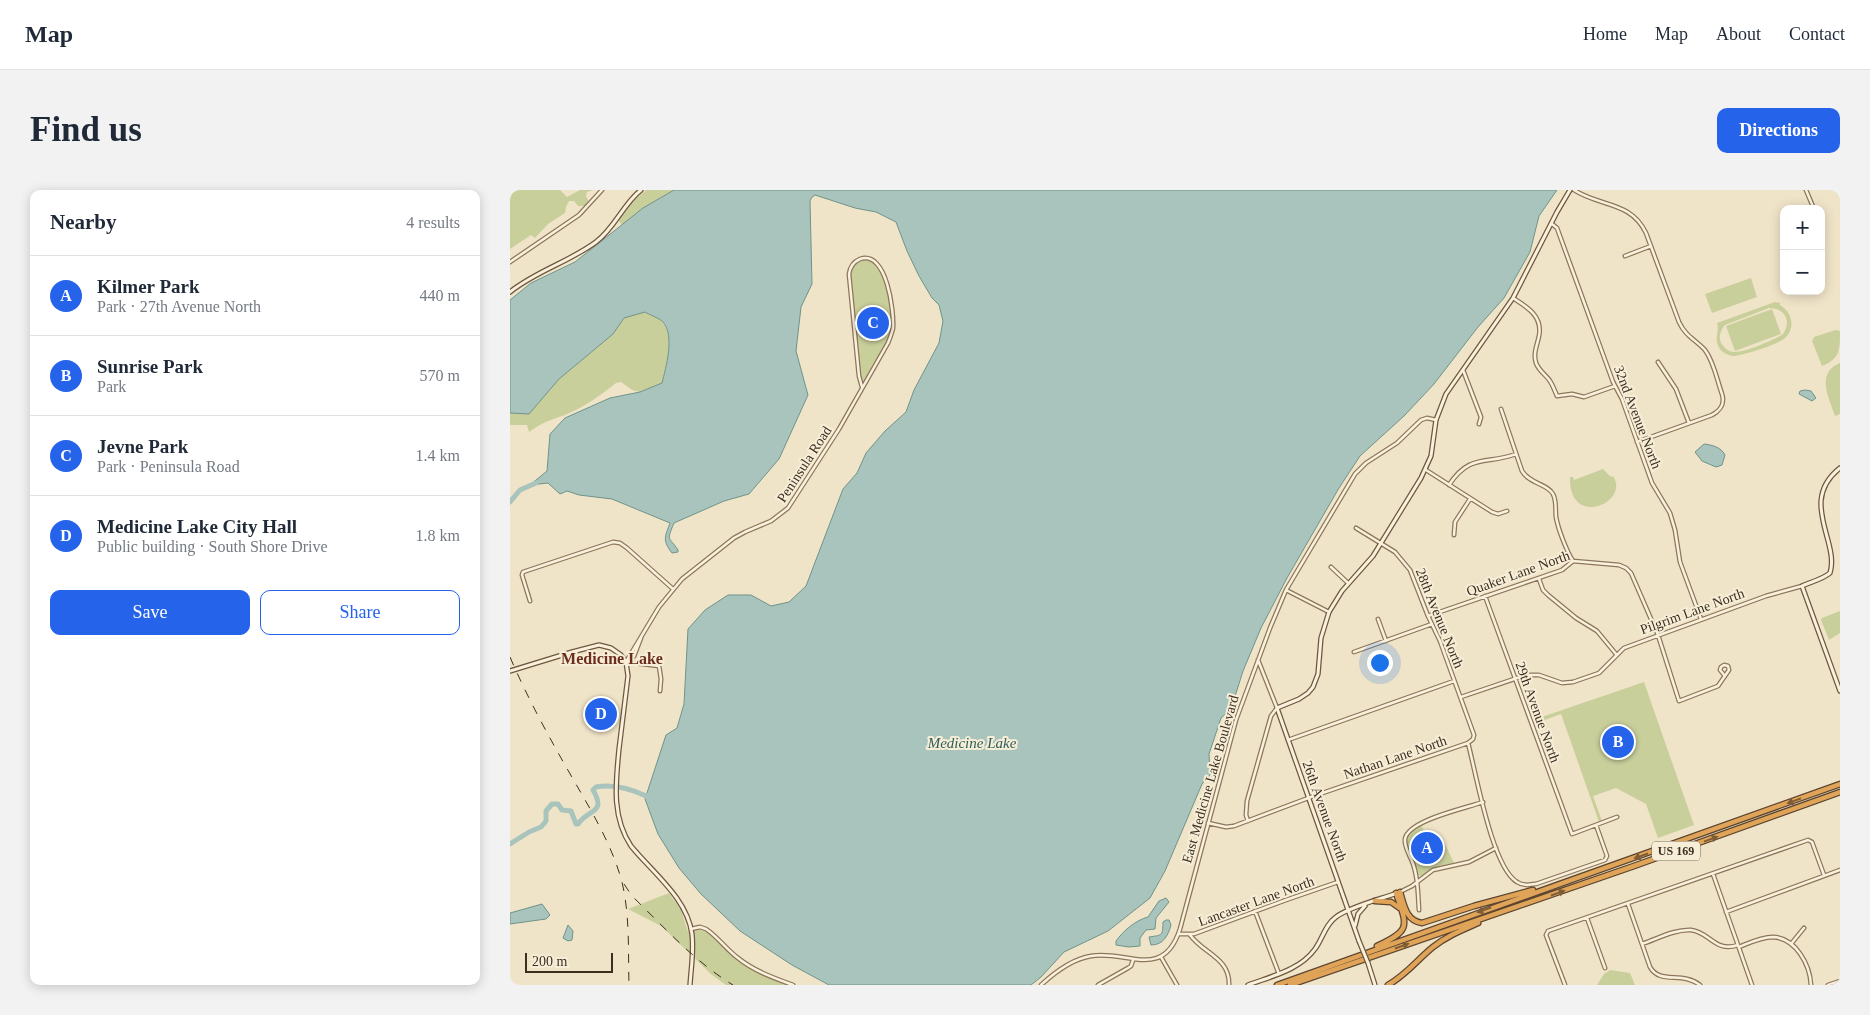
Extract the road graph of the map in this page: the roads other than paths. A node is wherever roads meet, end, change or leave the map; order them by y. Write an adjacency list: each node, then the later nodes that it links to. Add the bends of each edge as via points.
1 (602, 190): 9 (street, via 579,216)
2 (641, 190): 10 (street, via 595,242)
3 (1572, 190): 6 (street); 7 (street, via 1633,215 1643,226)
4 (1806, 190): 5 (street)
5 (1812, 205)
6 (1552, 224): 11 (street); 14 (street, 32nd Avenue North, via 1557,228)
7 (1651, 246): 8 (street); 19 (street, via 1682,328 1705,351 1724,398 1720,410)
8 (1625, 256)
9 (510, 262)
10 (510, 292)
11 (1512, 298): 13 (street); 14 (street, via 1531,309 1536,317 1540,330 1535,351 1537,363 1557,396 1572,394 1584,397)
12 (1658, 362): 19 (street, via 1676,389)
13 (1463, 370): 17 (street, via 1446,394); 18 (street, via 1481,417)
14 (1615, 386): 20 (street, 32nd Avenue North)
15 (862, 387): 15 (street, Peninsula Road, via 888,343 893,325 883,272 876,262 866,258 851,266 848,274); 37 (street, Peninsula Road, via 839,429 784,512 771,522 734,538 694,568)
16 (1501, 409): 21 (street)
17 (1436, 420): 23 (street); 38 (street, East Medicine Lake Boulevard, via 1420,420 1397,443 1366,463 1356,474)
18 (1479, 424)
19 (1689, 424): 20 (street)
20 (1637, 442): 44 (street, 32nd Avenue North, via 1652,483 1670,513 1680,562)
21 (1516, 454): 24 (street, via 1469,464 1456,474); 31 (street, via 1525,476 1553,494 1557,520)
22 (1840, 468): 26 (street, via 1826,487)
23 (1426, 470): 24 (street); 30 (street)
24 (1449, 485): 25 (street)
25 (1470, 499): 27 (street, via 1495,514); 29 (street, via 1454,522)
26 (1827, 509)
27 (1507, 511)
28 (1356, 528): 30 (street, 28th Avenue North)
29 (1454, 535)
30 (1381, 542): 35 (street, via 1365,567); 42 (street, 28th Avenue North, via 1406,563)
31 (1573, 561): 34 (street, Quaker Lane North, via 1562,570); 46 (street, Quaker Lane North, via 1616,564 1626,568)
32 (1837, 564): 36 (street, Pilgrim Lane North, via 1829,574)
33 (1331, 567): 35 (street)
34 (1539, 579): 39 (street, Quaker Lane North); 49 (street, via 1548,595 1597,631)
35 (1348, 583): 41 (street)
36 (1802, 586): 44 (street, Pilgrim Lane North); 56 (street)
37 (673, 589): 40 (street, via 627,548 613,542 522,572); 51 (street, Peninsula Road)
38 (1286, 590): 41 (street); 50 (street, East Medicine Lake Boulevard)
39 (1485, 596): 42 (street, Quaker Lane North); 54 (street, 29th Avenue North)
40 (530, 601)
41 (1329, 612): 59 (street, via 1313,686 1299,699)
42 (1428, 616): 45 (street, 28th Avenue North)
43 (1378, 619): 47 (street)
44 (1702, 619): 46 (street, Pilgrim Lane North)
45 (1432, 624): 47 (street); 55 (street, 28th Avenue North)
46 (1658, 636): 49 (street, Pilgrim Lane North); 53 (street, via 1679,701 1718,686)
47 (1386, 641): 48 (street)
48 (1354, 652)
49 (1616, 654): 54 (street, Pilgrim Lane North, via 1599,673 1573,682 1562,683 1535,675)
50 (1258, 660): 59 (street, 26th Avenue North); 69 (street, East Medicine Lake Boulevard, via 1236,720)
51 (626, 662): 52 (street, via 611,648 594,646); 57 (street, via 659,666); 89 (street, via 628,676 616,782 618,813 625,836 679,901)
52 (510, 671)
53 (1725, 676)
54 (1515, 678): 58 (street, Pilgrim Lane North); 70 (street, 29th Avenue North, via 1572,834)
55 (1455, 681): 58 (street, 28th Avenue North); 61 (street)
56 (1840, 691)
57 (660, 692)
58 (1461, 698): 60 (street, 28th Avenue North)
59 (1277, 708): 61 (street, 26th Avenue North); 68 (street, via 1271,716 1247,801)
60 (1473, 738): 62 (street, Nathan Lane North)
61 (1288, 740): 65 (street, 26th Avenue North)
62 (1468, 743): 65 (street, Nathan Lane North); 66 (street)
63 (1840, 784): 77 (highway, US 169, one-way to 77)
64 (1840, 792): 81 (highway, US 169, one-way to 64)
65 (1309, 799): 68 (street, Nathan Lane North); 75 (street, 26th Avenue North)
66 (1483, 802): 71 (street); 76 (street, via 1433,818 1408,833 1405,845)
67 (1617, 818): 70 (street)
68 (1248, 821): 69 (street, Nathan Lane North, via 1228,827)
69 (1208, 823): 91 (street, East Medicine Lake Boulevard)
70 (1596, 825): 71 (street, via 1608,856 1605,860 1536,884 1524,885 1515,881 1505,869)
71 (1496, 848): 76 (street, via 1469,862 1433,870)
72 (1840, 870): 74 (street)
73 (1713, 874): 74 (street, via 1810,840); 80 (street); 86 (street)
74 (1824, 875): 86 (street)
75 (1339, 882): 82 (street, 26th Avenue North); 84 (street, Lancaster Lane North)
76 (1417, 882): 78 (street); 83 (street)
77 (1547, 888): 78 (highway, via 1483,903 1422,923 1408,916); 97 (highway, US 169, one-way to 97)
78 (1398, 893): 79 (street); 85 (highway)
79 (1372, 902): 82 (street); 85 (highway, via 1391,902); 90 (street, via 1358,914)
80 (1628, 904): 87 (street); 93 (street)
81 (1512, 908): 110 (highway, US 169, one-way to 81); 112 (highway, via 1445,939)
82 (1348, 910): 90 (street, 26th Avenue North); 100 (street, via 1331,921 1304,961)
83 (1419, 910)
84 (1255, 911): 92 (street, Lancaster Lane North); 100 (street)
85 (1402, 912): 97 (highway, via 1405,924 1398,935)
86 (1726, 912): 95 (street)
87 (1587, 918): 99 (street); 113 (street, via 1547,933)
88 (1804, 928): 94 (street)
89 (691, 929): 102 (street); 103 (street, via 706,929 749,966)
90 (1355, 929): 111 (street, 26th Avenue North, bridge)
91 (1179, 934): 92 (street, Lancaster Lane North); 96 (street, East Medicine Lake Boulevard, via 1172,948)
92 (1190, 935): 107 (street, via 1200,947 1226,966)
93 (1642, 944): 95 (street, via 1690,930 1721,946); 114 (street, via 1652,971 1658,977 1690,979)
94 (1791, 944): 95 (street, via 1772,937); 116 (street, via 1807,966)
95 (1738, 946): 115 (street)
96 (1161, 957): 98 (street); 106 (street)
97 (1351, 958): 109 (highway, US 169)
98 (1133, 960): 104 (street, via 1090,956 1056,972); 105 (street, via 1131,966)
99 (1605, 968)
100 (1279, 974): 108 (street)
101 (1840, 981): 117 (street)
102 (690, 985)
103 (793, 985)
104 (1041, 985)
105 (1098, 985)
106 (1177, 985)
107 (1229, 985)
108 (1248, 985)
109 (1277, 985)
110 (1290, 985)
111 (1375, 985)
112 (1388, 985)
113 (1564, 985)
114 (1700, 985)
115 (1752, 985)
116 (1811, 985)
117 (1828, 985)

